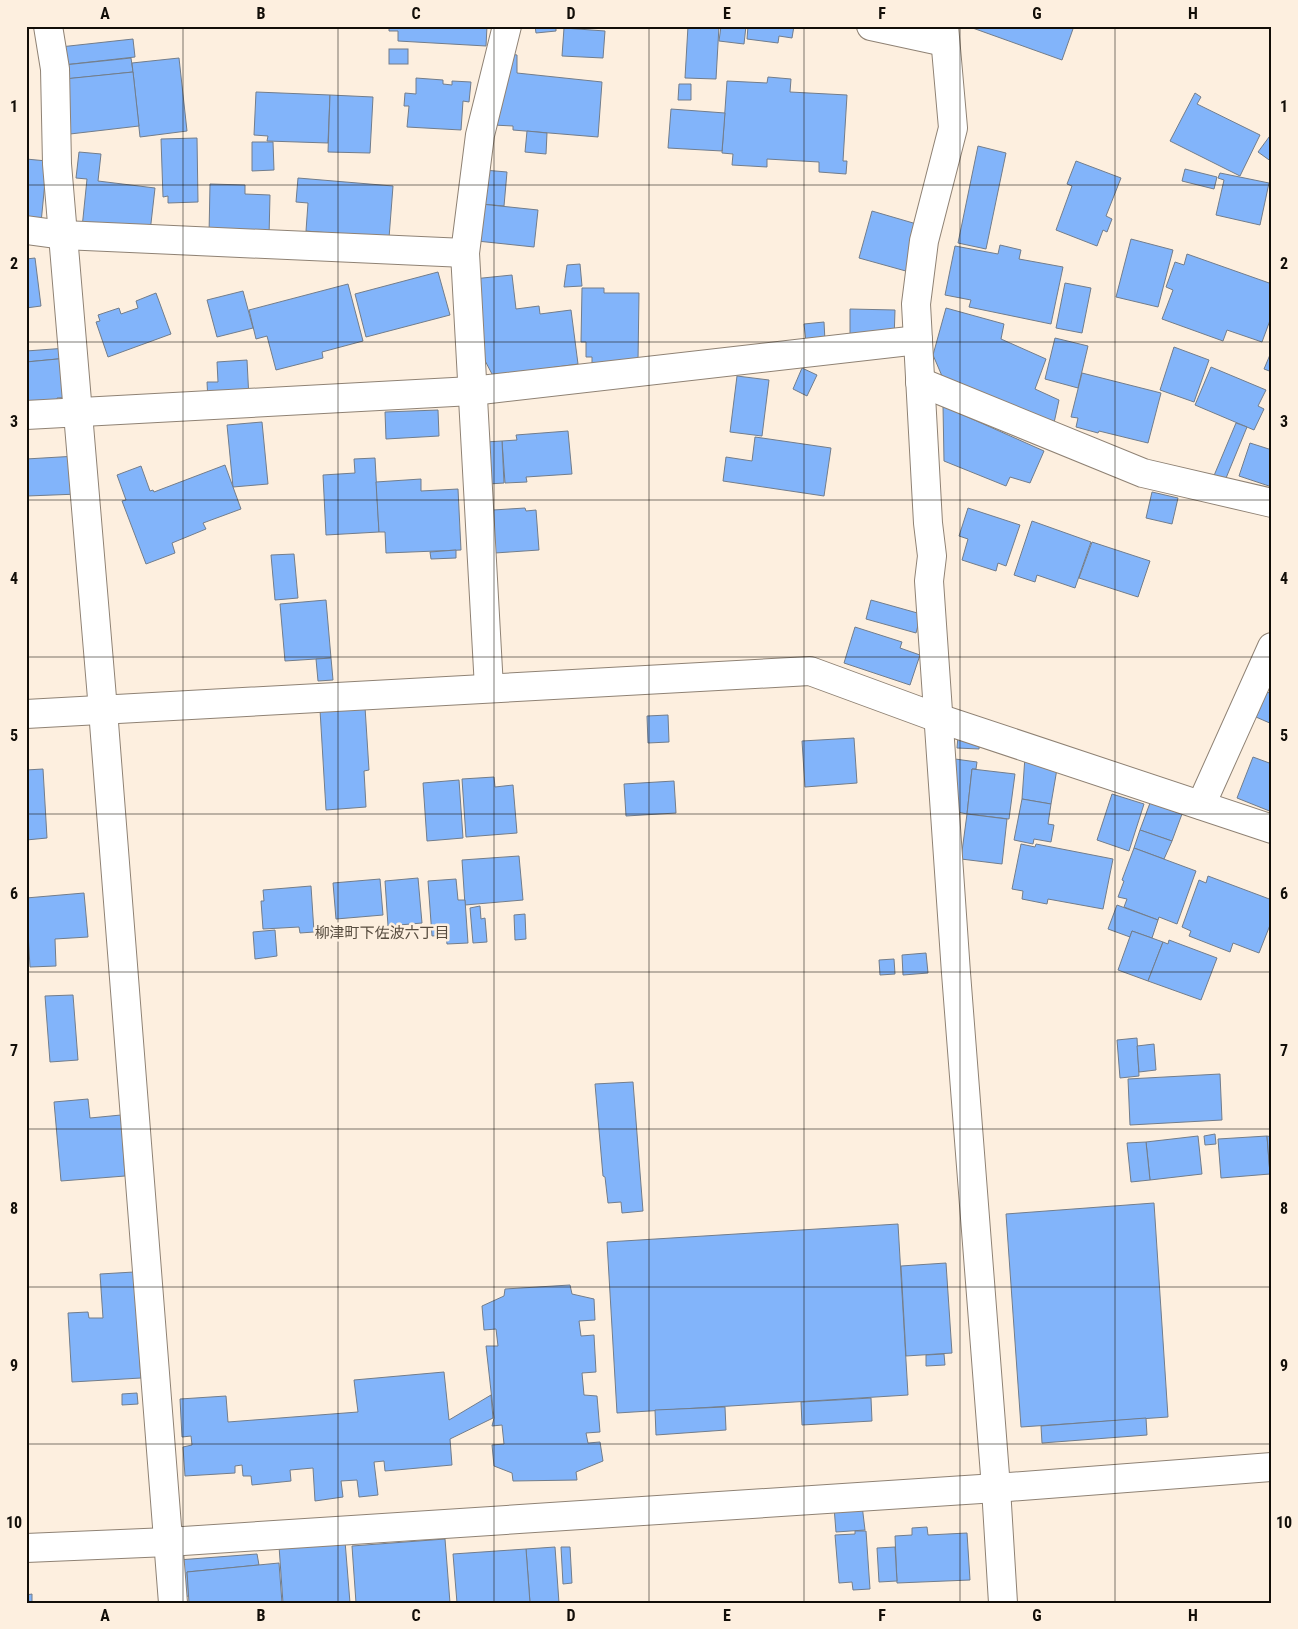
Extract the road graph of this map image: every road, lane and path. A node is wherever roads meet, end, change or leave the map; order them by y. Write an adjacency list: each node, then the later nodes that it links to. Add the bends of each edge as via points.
1 (48, 26): 6 (street, via 55,69 57,164)
2 (507, 26): 7 (street, via 480,135)
3 (871, 26): 4 (street)
4 (944, 34): 8 (street, via 953,128 924,242 916,304)
5 (26, 230): 6 (street)
6 (63, 235): 7 (street); 11 (street)
7 (465, 253): 10 (street)
8 (918, 340): 9 (street); 10 (street)
9 (920, 382): 13 (street, via 1143,473); 18 (street, via 932,556 929,581)
10 (472, 391): 11 (street); 15 (street)
11 (78, 412): 12 (street); 16 (street)
12 (26, 415)
13 (1272, 504)
14 (1272, 647): 19 (street)
15 (489, 688): 16 (street); 18 (street, via 810,671)
16 (103, 710): 17 (street); 23 (street)
17 (26, 714)
18 (938, 718): 19 (street); 22 (street)
19 (1202, 805): 20 (street)
20 (1272, 829)
21 (1272, 1467): 22 (street)
22 (996, 1488): 23 (street); 26 (street)
23 (168, 1542): 24 (street); 25 (street)
24 (26, 1548)
25 (173, 1603)
26 (1003, 1603)

